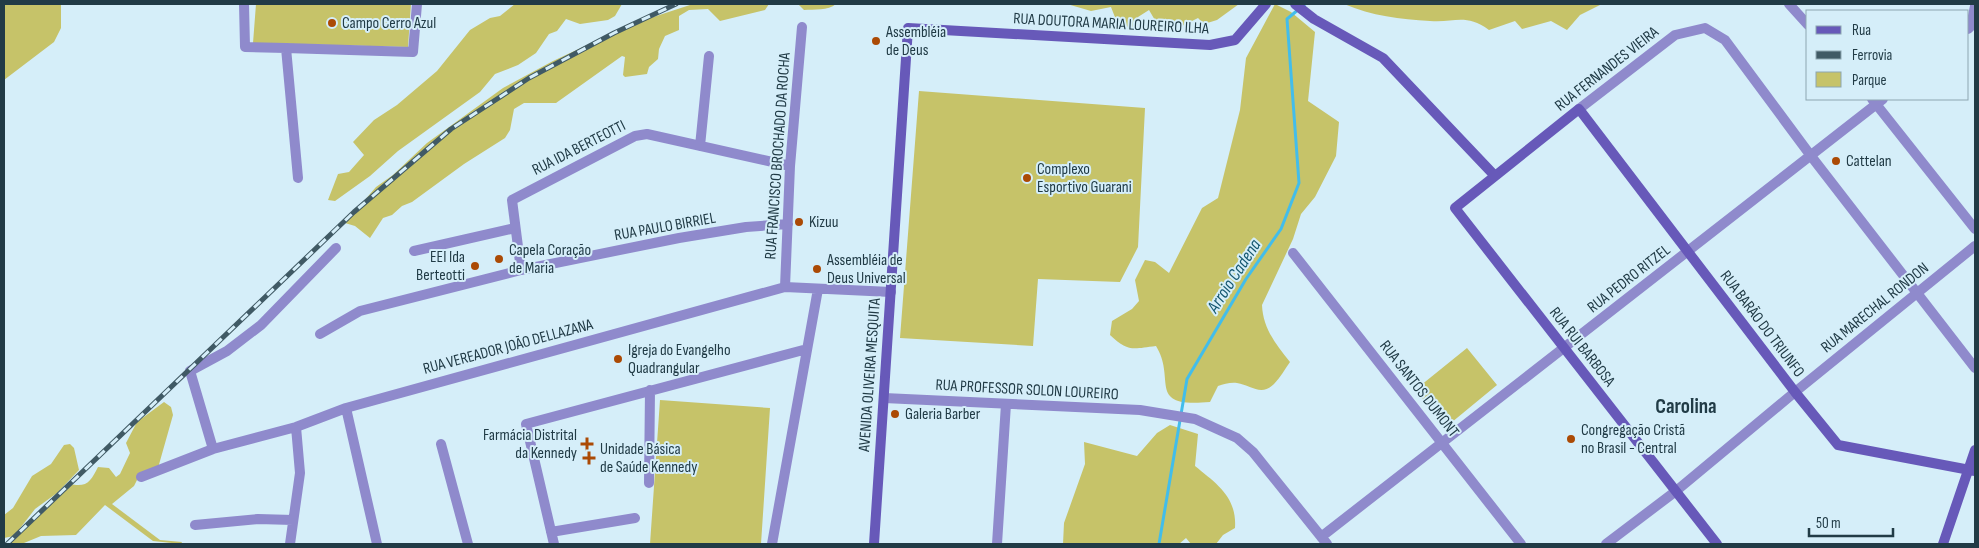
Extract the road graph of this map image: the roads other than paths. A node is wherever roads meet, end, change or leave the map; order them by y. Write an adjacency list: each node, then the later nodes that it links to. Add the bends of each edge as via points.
1 (244, 4): 11 (street, via 245,47)
2 (417, 4): 11 (street, via 413,52)
3 (1266, 4): 9 (street, RUA DOUTORA MARIA LOUREIRO ILHA, via 1235,40 1210,45)
4 (1295, 4): 18 (street, via 1314,19 1383,58)
5 (1789, 4): 7 (street)
6 (1975, 6): 10 (street)
7 (1806, 23)
8 (802, 27): 17 (street, RUA FRANCISCO BROCHADO DA ROCHA)
9 (908, 28): 31 (street, AVENIDA OLIVEIRA MESQUITA)
10 (1969, 28)
11 (286, 48): 19 (street)
12 (709, 56): 15 (street)
13 (1877, 101): 16 (street, RUA PEDRO RITZEL); 22 (street)
14 (1579, 109): 16 (street, RUA FERNANDES VIEIRA, via 1675,35 1705,28 1725,40); 18 (street, RUA FERNANDES VIEIRA); 26 (street, RUA BARÃO DO TRIUNFO)
15 (700, 146): 17 (street, RUA IDA BERTEOTTI); 21 (street, RUA IDA BERTEOTTI, via 647,134 635,136 512,200)
16 (1811, 156): 26 (street, RUA PEDRO RITZEL); 32 (street, RUA FERNANDES VIEIRA)
17 (790, 166): 20 (street, RUA FRANCISCO BROCHADO DA ROCHA)
18 (1495, 176): 34 (street, RUA RUI BARBOSA, via 1455,208)
19 (298, 178)
20 (788, 224): 28 (street, RUA PAULO BIRRIEL, via 680,238); 29 (street, RUA FRANCISCO BROCHADO DA ROCHA)
21 (515, 228): 25 (street); 28 (street, RUA IDA BERTEOTTI)
22 (1975, 229)
23 (1975, 246): 32 (street, RUA MARECHAL RONDON)
24 (336, 248): 45 (street, via 261,326 190,371)
25 (414, 251)
26 (1689, 251): 34 (street, RUA PEDRO RITZEL); 38 (street, RUA BARÃO DO TRIUNFO)
27 (1293, 253): 43 (street, RUA SANTOS DUMONT)
28 (521, 270): 33 (street, RUA PAULO BIRRIEL, via 360,311)
29 (785, 287): 30 (street, RUA VEREADOR JOÃO DELLAZANA); 41 (street, RUA VEREADOR JOÃO DELLAZANA)
30 (818, 289): 31 (street, RUA VEREADOR JOÃO DELLAZANA); 35 (street)
31 (891, 292): 39 (street, AVENIDA OLIVEIRA MESQUITA)
32 (1919, 292): 36 (street, RUA FERNANDES VIEIRA); 38 (street, RUA MARECHAL RONDON)
33 (320, 334)
34 (1564, 348): 43 (street, RUA PEDRO RITZEL); 50 (street, RUA RUI BARBOSA)
35 (806, 349): 37 (street); 60 (street)
36 (1975, 368)
37 (650, 390): 49 (street); 54 (street, via 526,424)
38 (1795, 392): 47 (street, RUA BARÃO DO TRIUNFO, via 1838,444); 50 (street, RUA MARECHAL RONDON)
39 (884, 398): 40 (street, RUA PROFESSOR SOLON LOUREIRO); 61 (street, AVENIDA OLIVEIRA MESQUITA)
40 (1006, 404): 55 (street, RUA PROFESSOR SOLON LOUREIRO, via 1168,413 1194,419 1237,438 1253,452); 62 (street)
41 (346, 408): 42 (street, RUA VEREADOR JOÃO DELLAZANA); 57 (street)
42 (296, 427): 45 (street, RUA VEREADOR JOÃO DELLAZANA); 52 (street, via 300,473)
43 (1442, 443): 55 (street, RUA PEDRO RITZEL); 63 (street, RUA SANTOS DUMONT)
44 (441, 444): 58 (street)
45 (213, 449): 48 (street, RUA VEREADOR JOÃO DELLAZANA)
46 (1975, 450): 47 (street)
47 (1971, 470): 66 (street)
48 (141, 477)
49 (649, 483)
50 (1676, 491): 64 (street, RUA MARECHAL RONDON); 65 (street, RUA RUI BARBOSA)
51 (635, 518): 54 (street)
52 (294, 520): 53 (street, via 258,519); 56 (street)
53 (195, 525)
54 (552, 532): 59 (street)
55 (1324, 541)
56 (290, 544)
57 (377, 544)
58 (468, 544)
59 (554, 544)
60 (772, 544)
61 (874, 544)
62 (996, 544)
63 (1521, 544)
64 (1606, 544)
65 (1718, 544)
66 (1943, 544)

